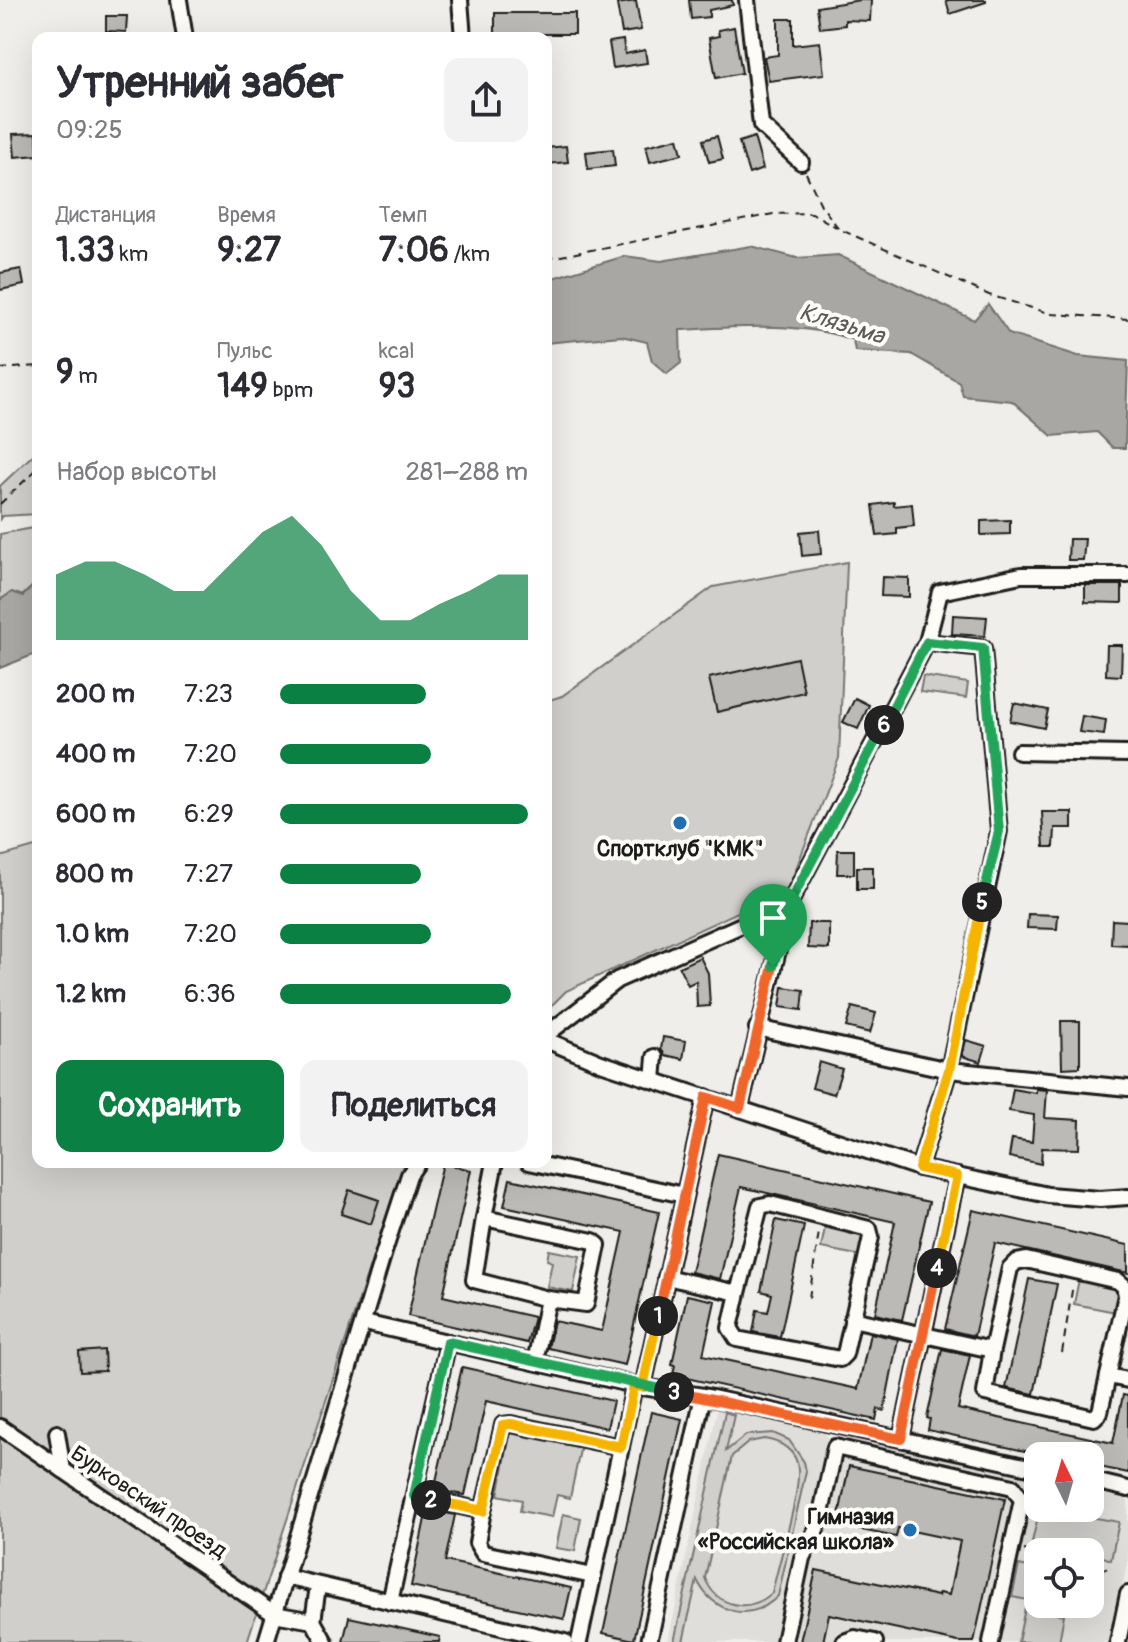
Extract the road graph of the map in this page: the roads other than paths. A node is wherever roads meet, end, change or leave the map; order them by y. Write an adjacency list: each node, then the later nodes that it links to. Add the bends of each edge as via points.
1 (179, 0): 4 (street)
2 (460, 0): 5 (street)
3 (747, 0): 6 (street, via 761,125)
4 (184, 32)
5 (463, 32)
6 (801, 162)
7 (1128, 575): 8 (street, via 1021,575 940,592)
8 (927, 642): 11 (street); 16 (street, via 983,648 999,831)
9 (1019, 752): 10 (street)
10 (1128, 754)
11 (789, 904): 12 (street); 13 (street, via 617,980)
12 (757, 1028): 16 (street); 20 (street)
13 (552, 1031)
14 (552, 1038): 17 (street)
15 (655, 1057): 17 (street)
16 (949, 1070): 18 (street); 24 (street)
17 (653, 1080): 19 (street)
18 (1128, 1088)
19 (706, 1097): 20 (street); 26 (street)
20 (740, 1108): 24 (street)
21 (552, 1167): 26 (street)
22 (414, 1168): 33 (street)
23 (494, 1168): 28 (street)
24 (919, 1168): 25 (street)
25 (957, 1176): 27 (street, via 1048,1195); 34 (street)
26 (684, 1195): 29 (street)
27 (1128, 1197)
28 (484, 1218): 31 (street, via 474,1280); 31 (street, via 598,1245 586,1304)
29 (666, 1277): 30 (street); 40 (street)
30 (738, 1293): 32 (street, via 731,1334 766,1346 840,1359); 32 (street, via 760,1206 770,1204 869,1229)
31 (548, 1299): 37 (street)
32 (852, 1319): 34 (street)
33 (364, 1323): 35 (street); 55 (street)
34 (923, 1335): 36 (street); 45 (street)
35 (448, 1342): 37 (street); 52 (street)
36 (992, 1350): 38 (street, via 985,1393 1086,1419 1100,1412); 38 (street, via 1010,1268 1016,1262 1076,1271 1124,1286)
37 (535, 1362): 40 (street)
38 (1108, 1376): 39 (street)
39 (1128, 1380)
40 (638, 1386): 41 (street); 46 (street)
41 (703, 1396): 42 (street); 66 (street)
42 (839, 1426): 45 (street); 47 (street)
43 (0, 1427): 49 (street, Бурковский проезд)
44 (57, 1433): 49 (street)
45 (901, 1439): 48 (street)
46 (621, 1447): 53 (street, via 503,1425); 54 (street)
47 (835, 1447): 67 (street); 70 (street, via 1019,1492 1022,1500)
48 (1024, 1466)
49 (63, 1470): 59 (street, Бурковский проезд)
50 (1104, 1483): 51 (street)
51 (1128, 1489)
52 (414, 1496): 53 (street); 58 (street)
53 (483, 1511): 54 (street, via 477,1543 483,1553)
54 (593, 1576): 65 (street)
55 (285, 1577): 56 (street); 59 (street)
56 (318, 1586): 58 (street); 60 (street)
57 (1128, 1594): 71 (street)
58 (390, 1602): 61 (street)
59 (274, 1614): 60 (street); 62 (street)
60 (313, 1621): 63 (street)
61 (528, 1638): 64 (street)
62 (266, 1642)
63 (325, 1642)
64 (565, 1642)
65 (579, 1642)
66 (649, 1642)
67 (784, 1642)
68 (844, 1642): 69 (street)
69 (875, 1642)
70 (991, 1642)
71 (1118, 1642)

